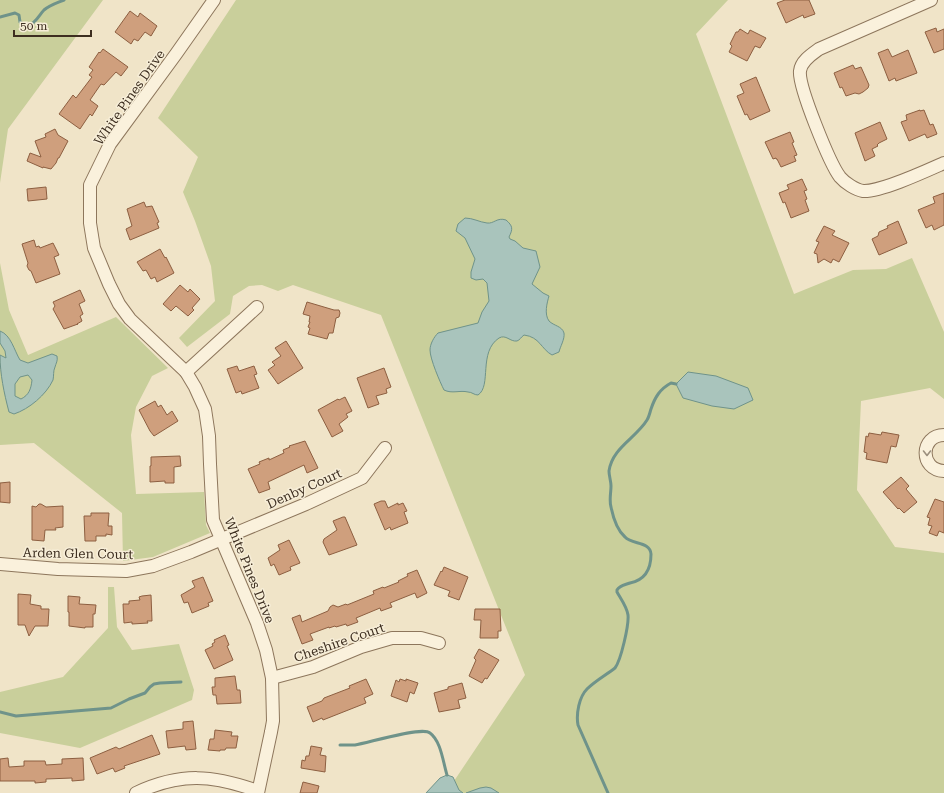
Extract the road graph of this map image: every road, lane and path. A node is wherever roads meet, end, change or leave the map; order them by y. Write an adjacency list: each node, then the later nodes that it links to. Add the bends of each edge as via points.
1 (214, 0): 5 (street, White Pines Drive, via 110,144 90,185 90,223 94,248 119,304 130,319)
2 (931, 0): 3 (street, via 819,49 807,58 800,70 801,83 832,161 840,177 849,184 863,191 880,189)
3 (944, 163)
4 (257, 306): 5 (street)
5 (186, 372): 9 (street, White Pines Drive, via 205,409 209,436 213,520)
6 (944, 435): 8 (street, one-way to 8, via 930,441 925,452 929,464)
7 (385, 448): 9 (street, Denby Court, via 362,478)
8 (944, 471)
9 (222, 539): 10 (street, Arden Glen Court, via 153,566 126,571); 12 (street, White Pines Drive, via 257,623)
10 (0, 564)
11 (439, 643): 12 (street, Cheshire Court, via 421,638 392,638 361,647 313,667)
12 (272, 678): 13 (street, White Pines Drive, via 272,732)
13 (258, 792): 14 (street, via 234,782 200,777 169,780)
14 (136, 793)

